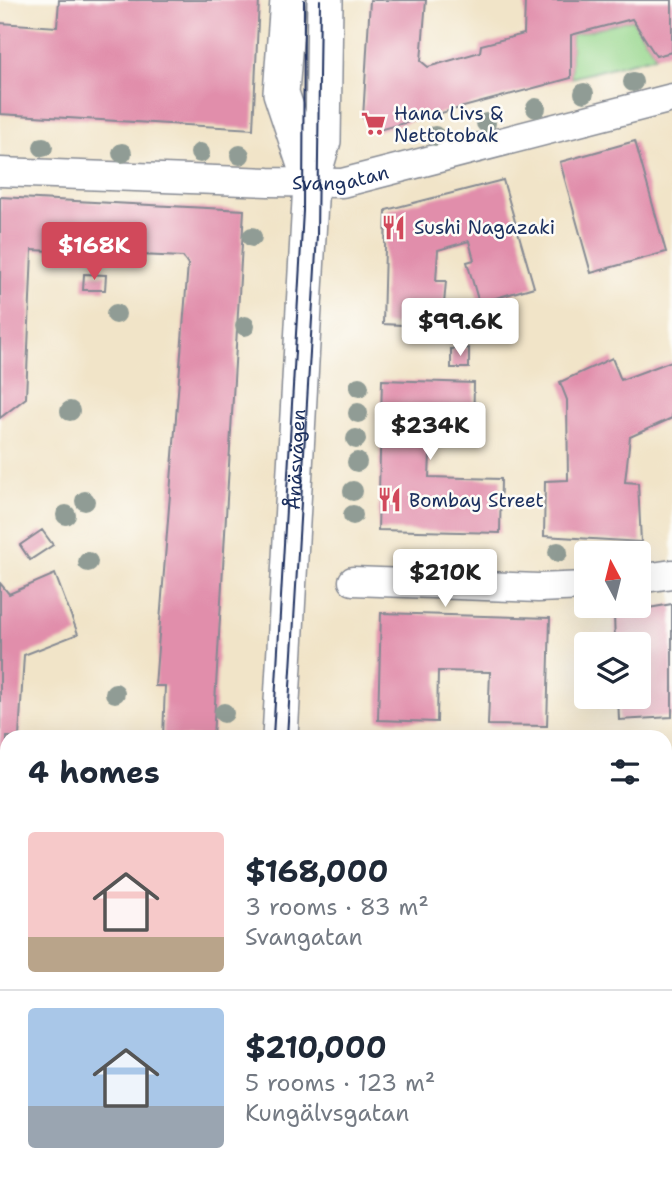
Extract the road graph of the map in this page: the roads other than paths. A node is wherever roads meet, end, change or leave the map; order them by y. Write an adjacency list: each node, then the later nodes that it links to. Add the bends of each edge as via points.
1 (288, 0): 5 (street, Ånäsvägen, via 281,93)
2 (326, 0): 5 (street, Ånäsvägen, via 323,141)
3 (672, 98): 5 (street, Svangatan, via 356,180)
4 (0, 172): 5 (street, Svangatan)
5 (311, 183): 10 (street, Ånäsvägen)
6 (672, 574): 7 (street)
7 (651, 577)
8 (353, 581): 9 (street)
9 (574, 586)
10 (280, 730)

